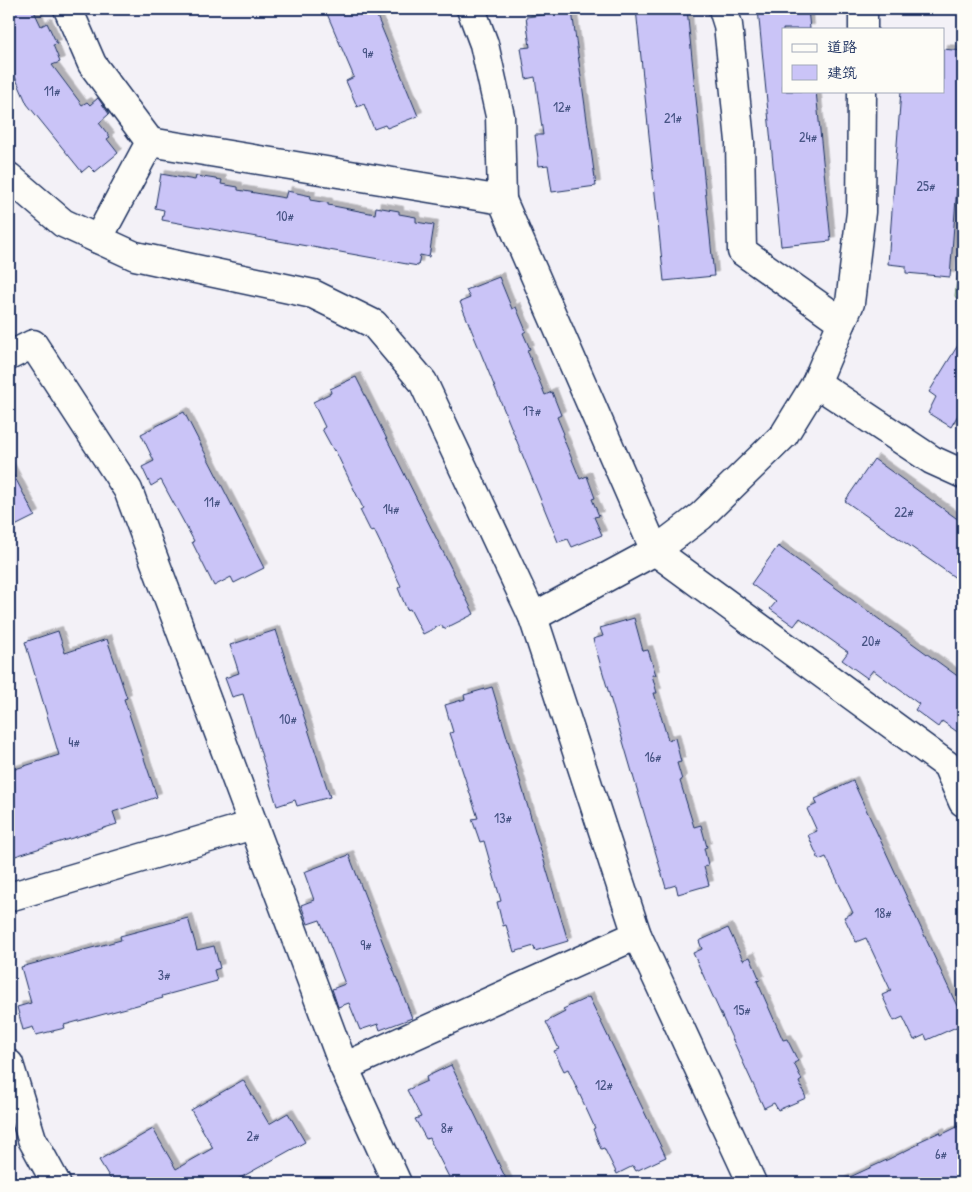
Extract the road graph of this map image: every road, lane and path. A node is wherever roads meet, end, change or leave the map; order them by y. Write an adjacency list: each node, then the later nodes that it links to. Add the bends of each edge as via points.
1 (68, 9): 7 (lane, via 92,64)
2 (471, 9): 9 (lane, via 484,44 500,116)
3 (723, 9): 11 (lane, via 728,25 740,141 742,251)
4 (863, 9): 5 (lane)
5 (863, 28)
6 (862, 92): 11 (lane, via 861,212 850,303)
7 (150, 142): 9 (lane); 10 (lane)
8 (9, 177): 10 (lane, via 63,223)
9 (502, 200): 15 (lane)
10 (98, 239): 16 (lane, via 135,256 313,294 374,324 423,382)
11 (842, 322): 13 (lane)
12 (9, 356): 18 (lane, via 33,344 128,490)
13 (816, 384): 14 (lane, via 932,460); 15 (lane, via 784,436 700,516)
14 (963, 474)
15 (655, 551): 16 (lane); 17 (lane, via 947,765)
16 (533, 617): 20 (lane)
17 (963, 802)
18 (253, 824): 19 (lane); 22 (lane)
19 (9, 897)
20 (637, 935): 22 (lane); 25 (lane)
21 (9, 1064): 23 (lane, via 32,1139)
22 (344, 1068): 24 (lane)
23 (56, 1183)
24 (397, 1183)
25 (752, 1183)

